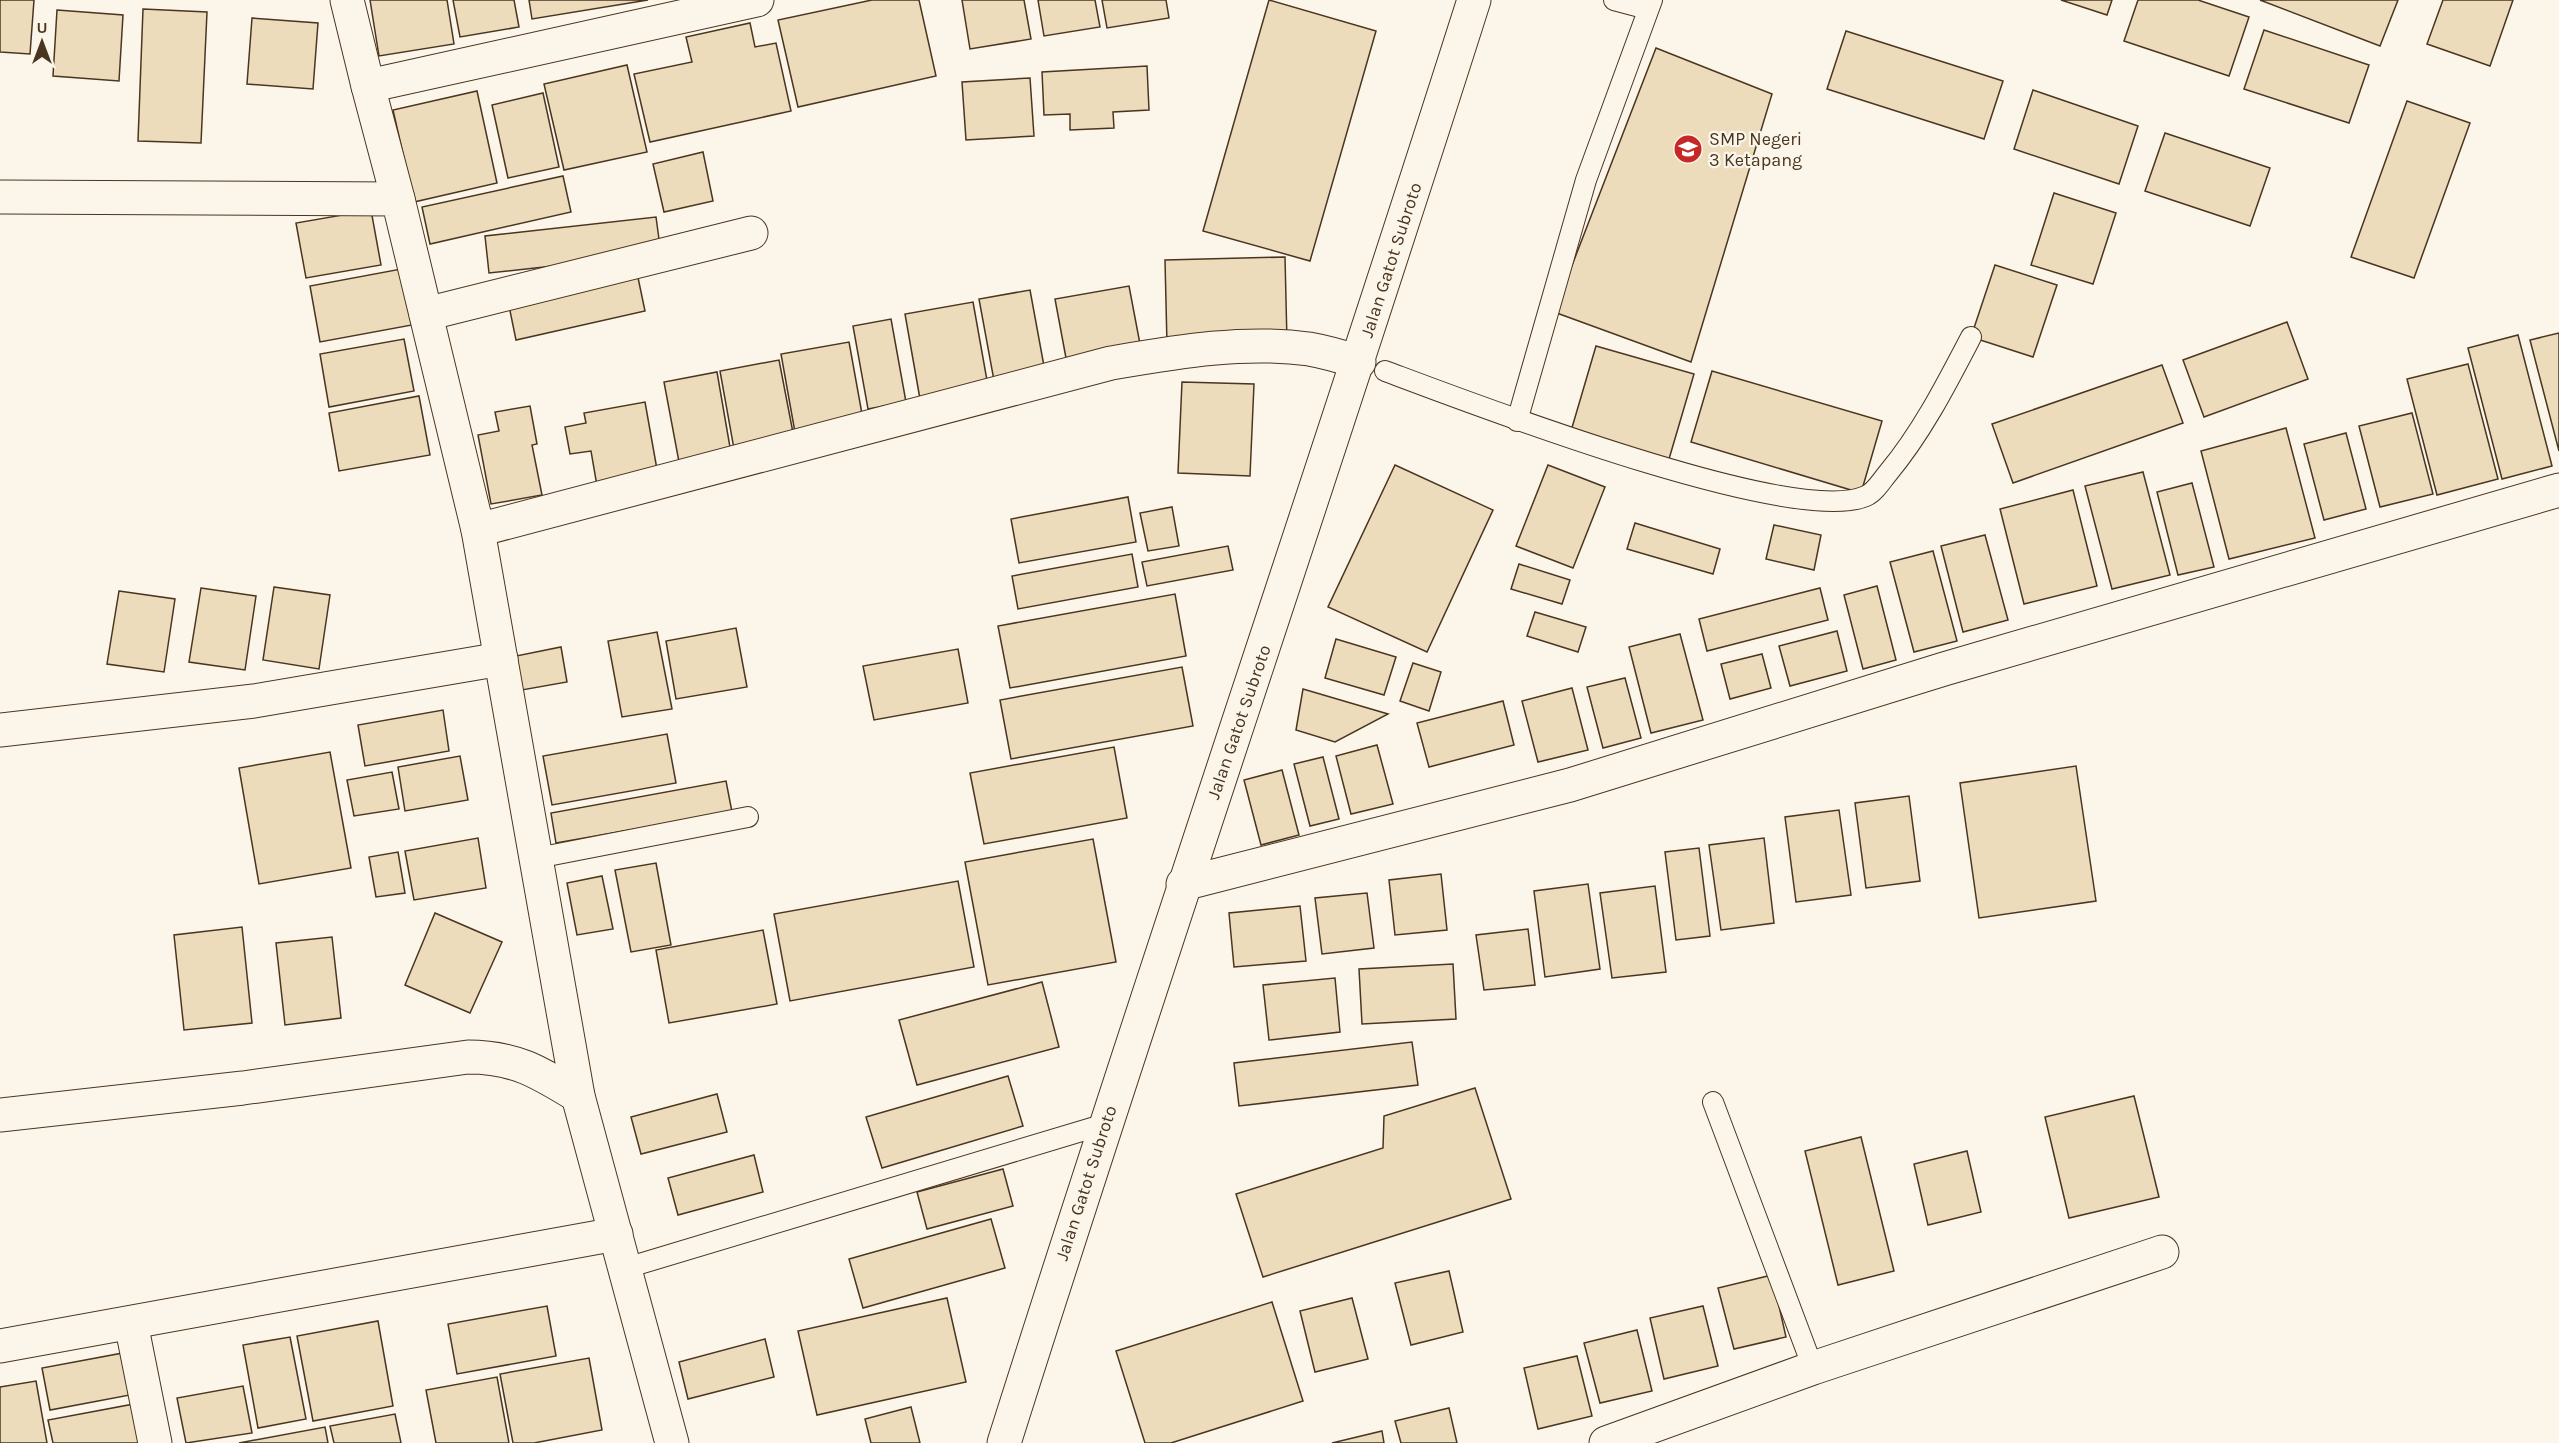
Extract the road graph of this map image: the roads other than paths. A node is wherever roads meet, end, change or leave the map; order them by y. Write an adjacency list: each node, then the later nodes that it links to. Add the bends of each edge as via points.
1 (347, 0): 6 (street)
2 (757, 0): 6 (street)
3 (1474, 0): 12 (street, Jalan Gatot Subroto)
4 (1614, 0): 5 (lane)
5 (1650, 4): 13 (lane, via 1586,180)
6 (368, 86): 8 (street)
7 (0, 197): 8 (street)
8 (398, 200): 10 (street)
9 (751, 233): 10 (street)
10 (426, 314): 15 (street)
11 (1971, 337): 13 (lane, via 1941,396 1906,451 1868,495 1851,500 1812,500 1718,482)
12 (1370, 366): 13 (lane); 15 (street, via 1312,349 1250,346 1185,350 1111,363); 20 (street, Jalan Gatot Subroto)
13 (1517, 421)
14 (2559, 490): 20 (street, via 1944,669 1570,785)
15 (478, 530): 16 (street)
16 (501, 659): 17 (street, via 254,701); 19 (street)
17 (0, 730)
18 (748, 817): 19 (lane)
19 (537, 858): 21 (street)
20 (1183, 884): 24 (street, Jalan Gatot Subroto)
21 (578, 1095): 23 (street, via 516,1062 468,1057 243,1088); 25 (street)
22 (1713, 1102): 30 (lane)
23 (0, 1115)
24 (1105, 1125): 27 (lane); 33 (street, Jalan Gatot Subroto)
25 (616, 1234): 27 (street); 28 (street)
26 (2162, 1252): 30 (street)
27 (626, 1268): 32 (street)
28 (131, 1323): 29 (street); 31 (street)
29 (0, 1346)
30 (1813, 1368): 34 (street)
31 (155, 1443)
32 (672, 1443)
33 (1004, 1443)
34 (1606, 1443)

